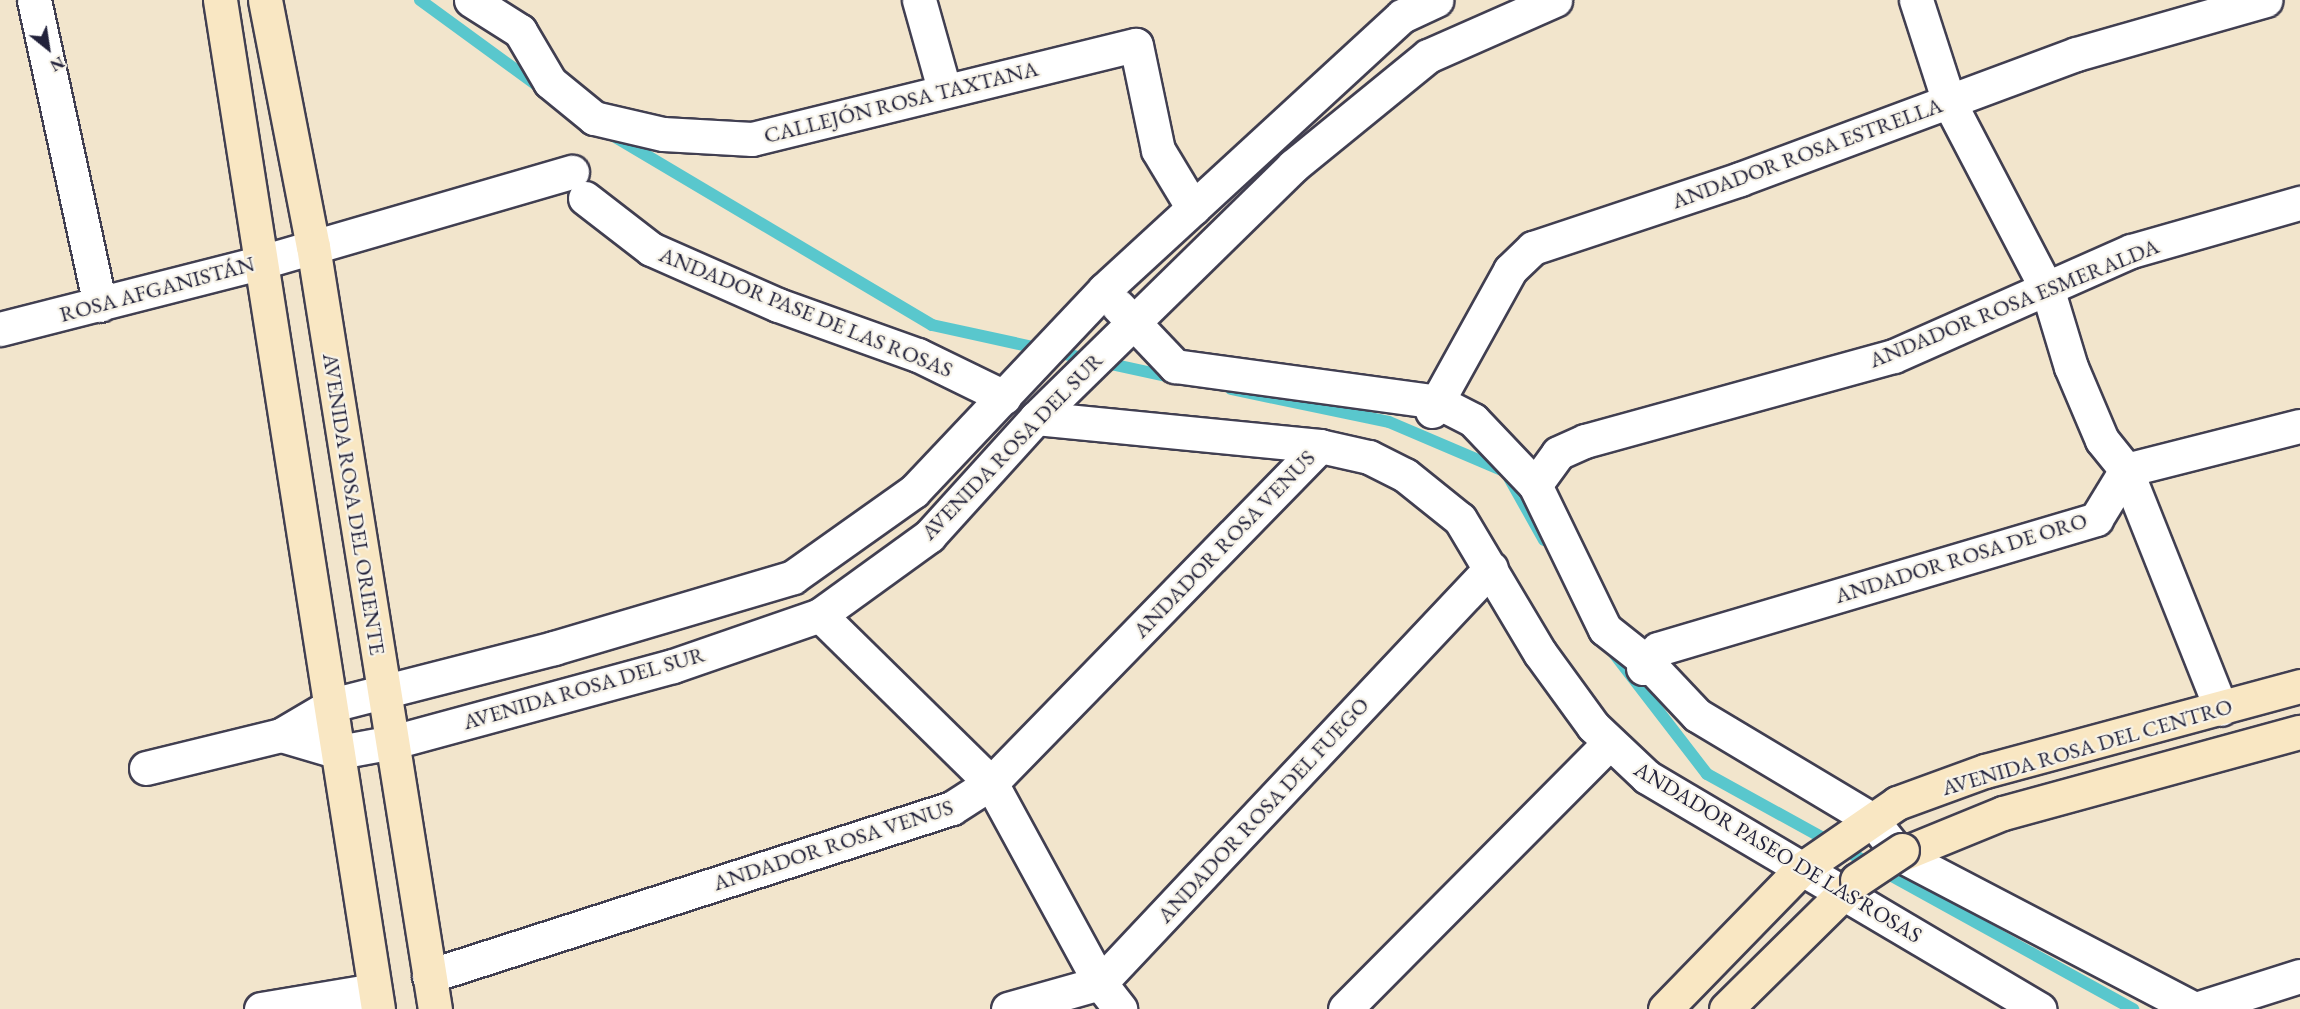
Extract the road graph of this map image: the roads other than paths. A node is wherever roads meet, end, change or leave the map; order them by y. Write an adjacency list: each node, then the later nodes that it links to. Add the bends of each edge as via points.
1 (34, 0): 19 (street)
2 (220, 0): 16 (street)
3 (265, 0): 15 (street, AVENIDA ROSA DEL ORIENTE)
4 (471, 0): 10 (street, CALLEJÓN ROSA TAXTANA, via 520,31 550,82 594,118 663,134 752,139)
5 (919, 0): 10 (street)
6 (1436, 0): 14 (street, AVENIDA ROSA DEL SUR, via 1402,16)
7 (1555, 0): 21 (street, AVENIDA ROSA DEL SUR, via 1428,56 1293,166)
8 (1916, 0): 11 (street)
9 (2265, 0): 11 (street, ANDADOR ROSA ESTRELLA, via 2076,54)
10 (944, 89): 14 (street, CALLEJÓN ROSA TAXTANA, via 1136,45 1158,150)
11 (1949, 102): 17 (street); 23 (street, ANDADOR ROSA ESTRELLA, via 1533,248 1510,270)
12 (578, 185): 15 (street, ROSA AFGANISTÁN); 22 (street, ANDADOR PASE DE LAS ROSAS, via 651,249 778,305 918,355)
13 (2300, 202): 17 (street, ANDADOR ROSA ESMERALDA, via 2131,251)
14 (1193, 208): 18 (street, AVENIDA ROSA DEL SUR)
15 (313, 246): 16 (street, ROSA AFGANISTÁN); 33 (street, AVENIDA ROSA DEL ORIENTE)
16 (258, 263): 19 (street, ROSA AFGANISTÁN); 34 (street)
17 (2048, 291): 27 (street, via 2102,440); 28 (street, ANDADOR ROSA ESMERALDA, via 1894,356 1585,441 1558,453)
18 (1094, 301): 21 (street); 22 (street, AVENIDA ROSA DEL SUR)
19 (100, 305): 20 (street, ROSA AFGANISTÁN)
20 (0, 329)
21 (1126, 329): 23 (street, via 1175,366); 24 (street, AVENIDA ROSA DEL SUR)
22 (1004, 397): 33 (street, AVENIDA ROSA DEL SUR, via 914,491 793,577 554,648)
23 (1435, 407): 28 (street, via 1473,420)
24 (1036, 418): 26 (street, ANDADOR PASEO DE LAS ROSAS); 30 (street, AVENIDA ROSA DEL SUR, via 929,536)
25 (2300, 426): 27 (street)
26 (1320, 446): 29 (street, ANDADOR PASEO DE LAS ROSAS, via 1369,457 1405,475 1460,519); 42 (street, ANDADOR ROSA VENUS)
27 (2126, 470): 31 (street, ANDADOR ROSA DE ORO, via 2096,519 1658,649); 35 (street)
28 (1535, 485): 31 (street, via 1605,629)
29 (1491, 568): 39 (street, ANDADOR PASEO DE LAS ROSAS, via 1540,653); 49 (street, ANDADOR ROSA DEL FUEGO)
30 (820, 615): 38 (street, AVENIDA ROSA DEL SUR, via 673,666); 42 (street)
31 (1646, 666): 43 (street, via 1697,715)
32 (2300, 686): 35 (street, AVENIDA ROSA DEL CENTRO)
33 (383, 690): 34 (street, AVENIDA ROSA DEL SUR); 38 (street, AVENIDA ROSA DEL ORIENTE)
34 (332, 705): 37 (street, AVENIDA ROSA DEL SUR); 40 (street)
35 (2221, 709): 43 (street, AVENIDA ROSA DEL CENTRO, via 1985,771)
36 (2300, 732): 44 (street, AVENIDA ROSA DEL CENTRO, via 2003,813)
37 (281, 735): 40 (street, AVENIDA ROSA DEL SUR); 41 (street, AVENIDA ROSA DEL SUR)
38 (393, 742): 40 (street, AVENIDA ROSA DEL SUR); 47 (street, AVENIDA ROSA DEL ORIENTE)
39 (1609, 743): 45 (street, ANDADOR PASEO DE LAS ROSAS, via 1647,777); 55 (street)
40 (339, 752): 50 (street)
41 (146, 768)
42 (991, 783): 47 (street, ANDADOR ROSA VENUS, via 952,808); 49 (street)
43 (1863, 824): 44 (street); 45 (street, AVENIDA ROSA DEL CENTRO)
44 (1901, 852): 46 (street, AVENIDA ROSA DEL CENTRO, bridge); 59 (street)
45 (1809, 862): 46 (street, ANDADOR PASEO DE LAS ROSAS); 56 (street, AVENIDA ROSA DEL CENTRO)
46 (1849, 887): 57 (street, AVENIDA ROSA DEL CENTRO); 58 (street, ANDADOR PASEO DE LAS ROSAS)
47 (429, 976): 52 (street, AVENIDA ROSA DEL ORIENTE)
48 (2300, 976): 59 (street)
49 (1100, 983): 53 (street); 54 (street)
50 (376, 999): 51 (street)
51 (261, 1009)
52 (435, 1009)
53 (1008, 1009)
54 (1120, 1009)
55 (1345, 1009)
56 (1665, 1009)
57 (1726, 1009)
58 (2040, 1009)
59 (2195, 1009)

